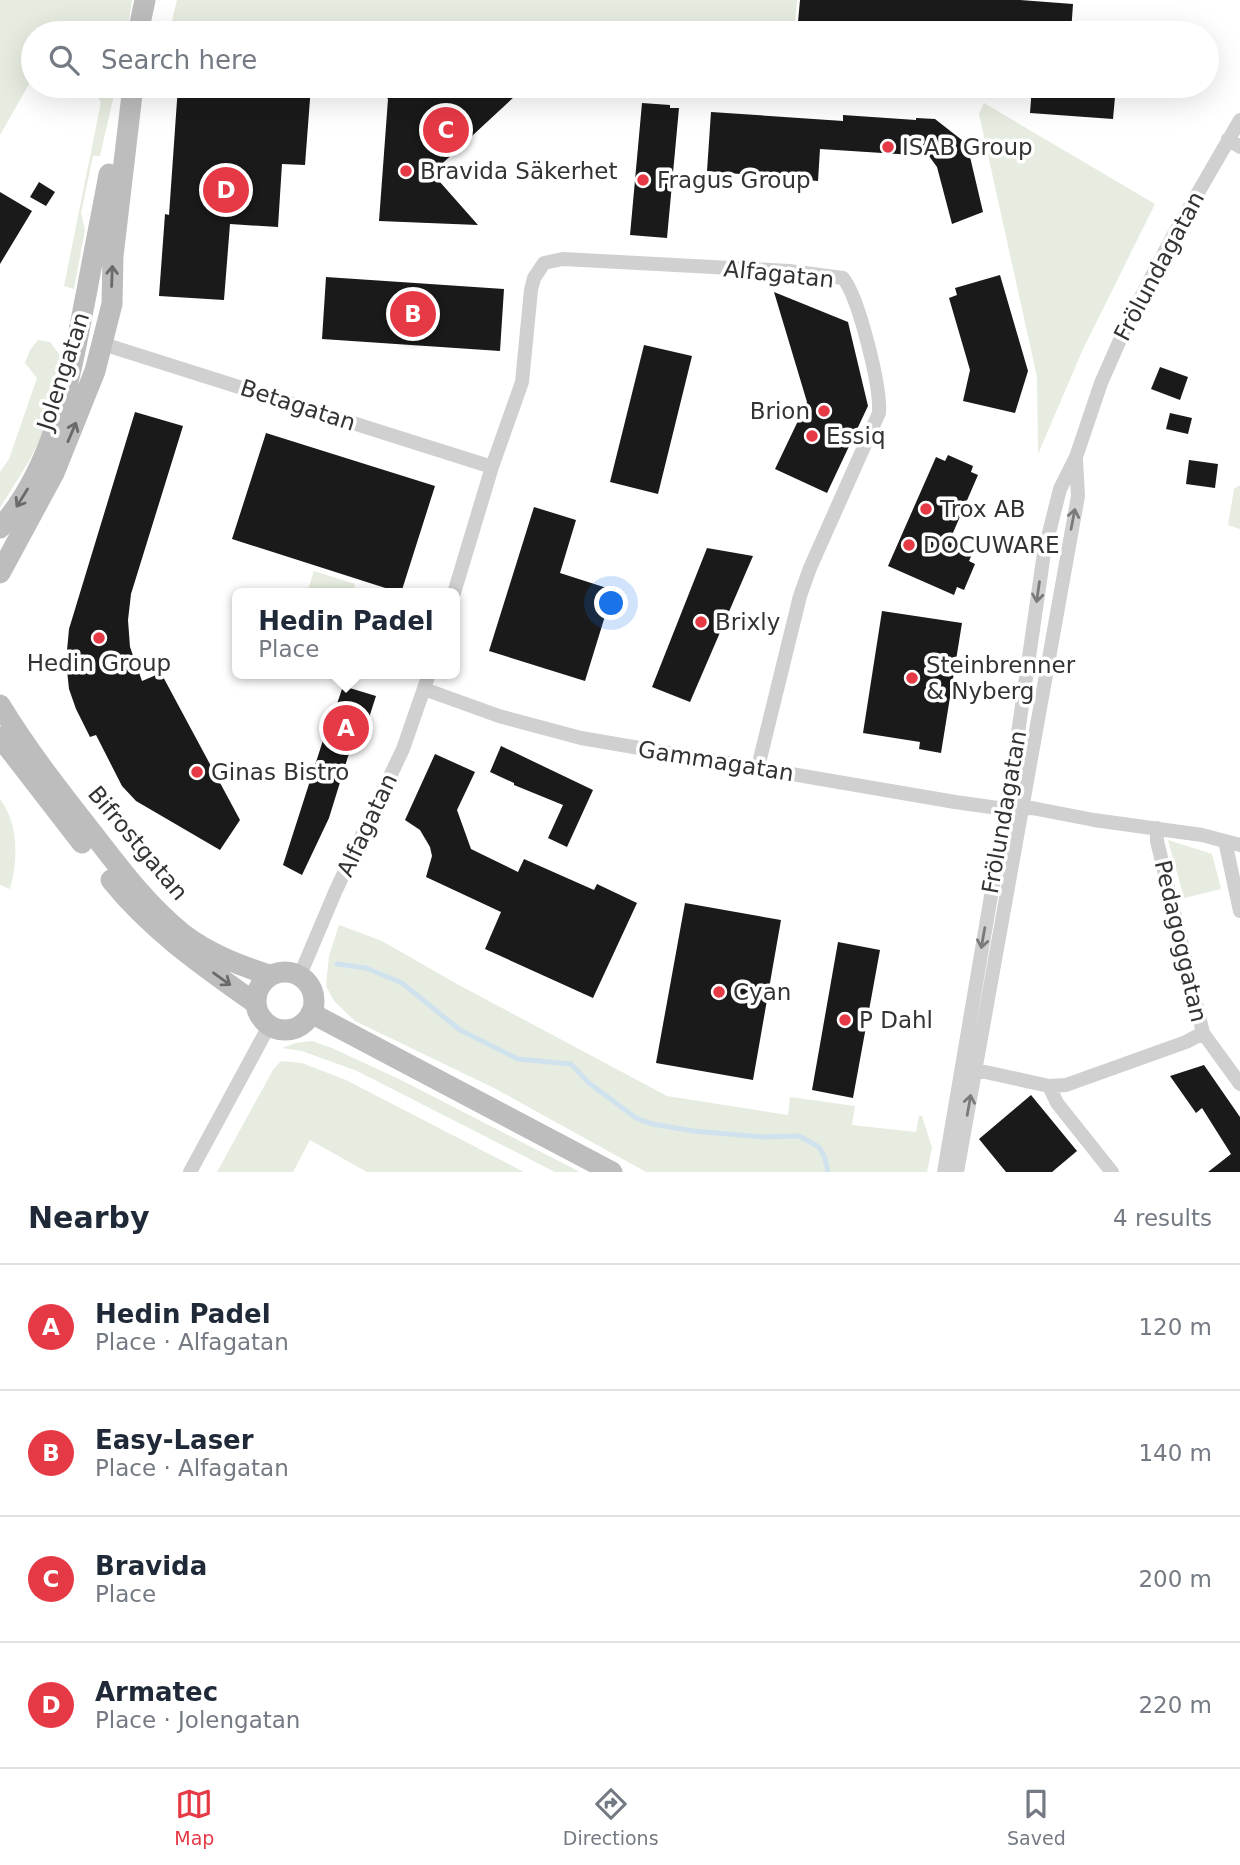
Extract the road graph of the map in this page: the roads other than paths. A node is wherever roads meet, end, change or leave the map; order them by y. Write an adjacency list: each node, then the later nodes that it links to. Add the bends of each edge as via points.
1 (145, 0): 2 (main road)
2 (141, 21)
3 (121, 98): 10 (main road, Jolengatan, one-way to 10, via 78,337 58,419 22,500)
4 (132, 98): 7 (main road, Jolengatan, one-way to 4, via 112,304 113,256)
5 (1240, 120): 6 (street, Frölundagatan)
6 (1234, 143): 8 (street, Frölundagatan, via 1160,259 1113,354)
7 (103, 344): 9 (street, Betagatan); 11 (main road, Jolengatan, one-way to 7, via 54,472)
8 (1076, 457): 18 (street, Frölundagatan, one-way to 8, via 1078,496); 18 (street, Frölundagatan, one-way to 18, via 1060,489 1044,552 1014,761)
9 (492, 467): 12 (street, Alfagatan); 17 (street, Alfagatan, via 522,382 531,290 544,263 563,259 843,278 853,293 878,389 879,413 800,596)
10 (0, 528)
11 (0, 573)
12 (456, 588)
13 (427, 679): 14 (street, Alfagatan)
14 (424, 689): 17 (street, Gammagatan, via 576,737); 24 (street, Alfagatan, via 403,749)
15 (0, 705): 23 (main road, Bifrostgatan, via 59,791 132,883 167,919 210,952)
16 (0, 737): 25 (main road, Bifrostgatan, one-way to 25, via 140,914)
17 (758, 767): 18 (street, Gammagatan)
18 (1013, 809): 19 (street, Gammagatan); 29 (street, Frölundagatan)
19 (1157, 828): 20 (street, Gammagatan); 28 (street, Pedagoggatan)
20 (1226, 841): 21 (street, Gammagatan); 22 (street)
21 (1240, 845)
22 (1240, 911)
23 (269, 975): 24 (main road, Bifrostgatan, via 290,971); 25 (main road, via 259,986)
24 (300, 975): 26 (main road, via 313,992)
25 (255, 1003): 27 (main road, Bifrostgatan)
26 (311, 1013): 27 (main road, via 293,1029); 33 (main road)
27 (269, 1026): 32 (street)
28 (1203, 1033): 30 (street, Pedagoggatan); 31 (street, via 1066,1085)
29 (969, 1068): 31 (street); 34 (street, Frölundagatan); 35 (street, Frölundagatan, one-way to 29)
30 (1240, 1084)
31 (1049, 1086): 36 (street, via 1057,1103)
32 (190, 1172)
33 (611, 1172)
34 (944, 1172)
35 (957, 1172)
36 (1112, 1172)

